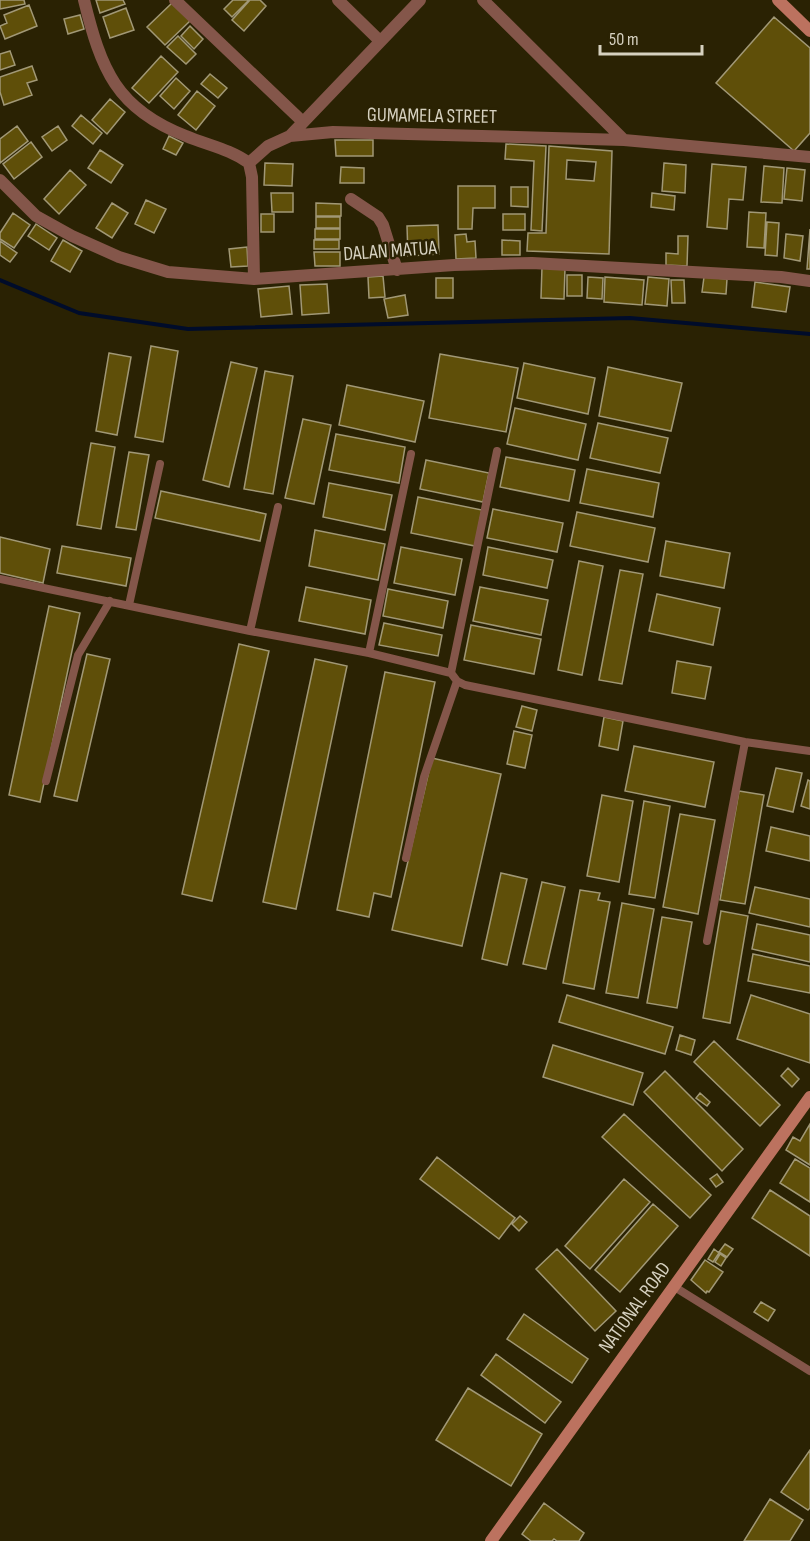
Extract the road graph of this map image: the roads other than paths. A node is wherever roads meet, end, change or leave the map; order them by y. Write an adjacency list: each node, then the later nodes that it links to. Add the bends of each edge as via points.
1 (84, 0): 13 (street, via 108,72 127,101 171,131 237,154)
2 (176, 0): 9 (street)
3 (338, 0): 8 (street)
4 (420, 0): 8 (street)
5 (483, 0): 11 (street)
6 (778, 0): 7 (main road)
7 (810, 31)
8 (380, 40): 9 (street)
9 (303, 122): 10 (street)
10 (290, 136): 11 (street, GUMAMELA STREET, via 333,132); 13 (street, GUMAMELA STREET, via 268,146)
11 (624, 140): 12 (street, GUMAMELA STREET)
12 (810, 157)
13 (249, 163): 17 (street)
14 (0, 180): 17 (street, DALAN MATUA, via 36,216 119,257 168,273)
15 (351, 199): 16 (street, via 378,217)
16 (397, 270): 17 (street, DALAN MATUA); 18 (street, DALAN MATUA, via 532,263)
17 (254, 279)
18 (810, 281)
19 (497, 451): 28 (lane)
20 (411, 454): 27 (lane)
21 (160, 464): 25 (lane)
22 (278, 507): 26 (lane)
23 (0, 579): 24 (lane)
24 (110, 601): 25 (lane); 32 (lane, via 78,656)
25 (129, 605): 26 (lane)
26 (250, 631): 27 (lane)
27 (369, 653): 28 (lane)
28 (451, 673): 29 (lane)
29 (457, 681): 30 (lane); 33 (lane, via 424,777)
30 (745, 742): 31 (lane); 34 (lane)
31 (810, 751)
32 (46, 781)
33 (406, 858)
34 (707, 941)
35 (810, 1096): 36 (main road, NATIONAL ROAD)
36 (673, 1286): 37 (lane); 38 (main road, NATIONAL ROAD)
37 (810, 1371)
38 (491, 1541)

